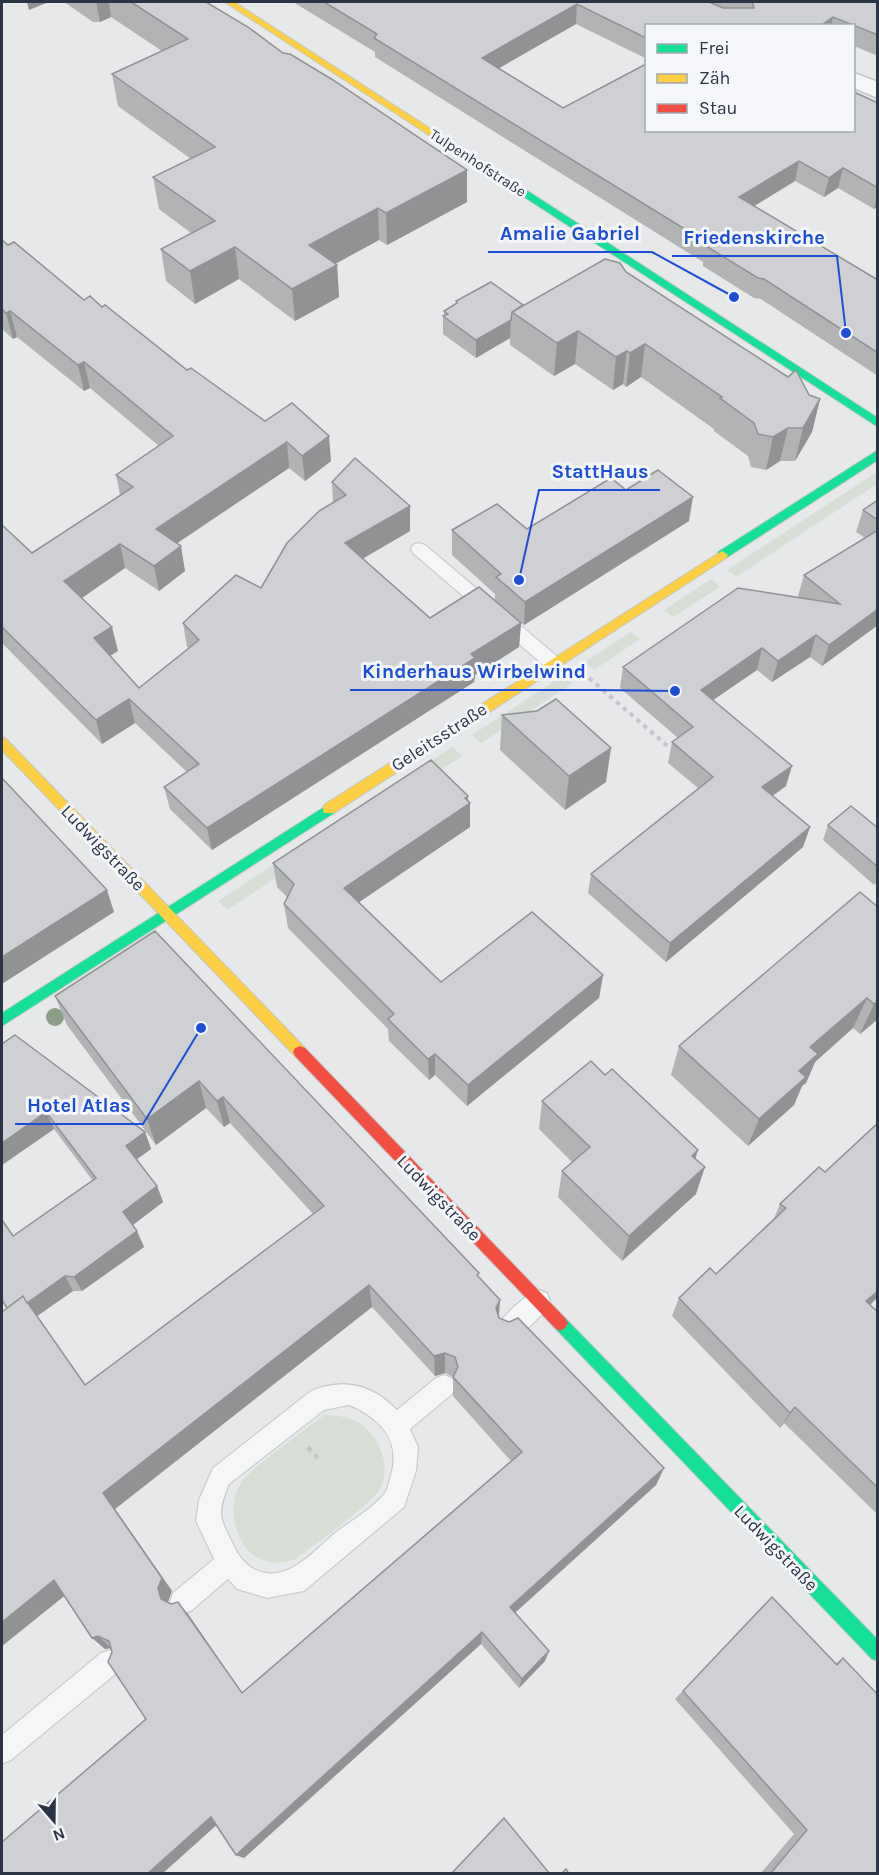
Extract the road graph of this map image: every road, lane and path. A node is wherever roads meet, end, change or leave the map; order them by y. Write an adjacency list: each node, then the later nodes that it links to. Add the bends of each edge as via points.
1 (229, 2): 4 (street, Tulpenhofstraße)
2 (855, 80): 3 (street)
3 (878, 91)
4 (878, 423)
5 (878, 454): 7 (street, Geleitsstraße)
6 (419, 549): 7 (lane)
7 (558, 660): 9 (path); 10 (street, Geleitsstraße)
8 (2, 742): 10 (street, Ludwigstraße)
9 (670, 748)
10 (165, 913): 11 (street, Geleitsstraße); 12 (street, Ludwigstraße)
11 (2, 1020)
12 (538, 1301): 13 (lane); 18 (street, Ludwigstraße)
13 (507, 1330)
14 (444, 1386): 15 (lane)
15 (396, 1426): 16 (lane, via 406,1447 396,1499 335,1550 295,1582 267,1586 246,1580); 16 (lane, via 376,1406 349,1394 319,1399 221,1476 208,1521)
16 (229, 1563): 17 (lane)
17 (182, 1602)
18 (878, 1653)
19 (110, 1662): 20 (lane)
20 (2, 1751)

